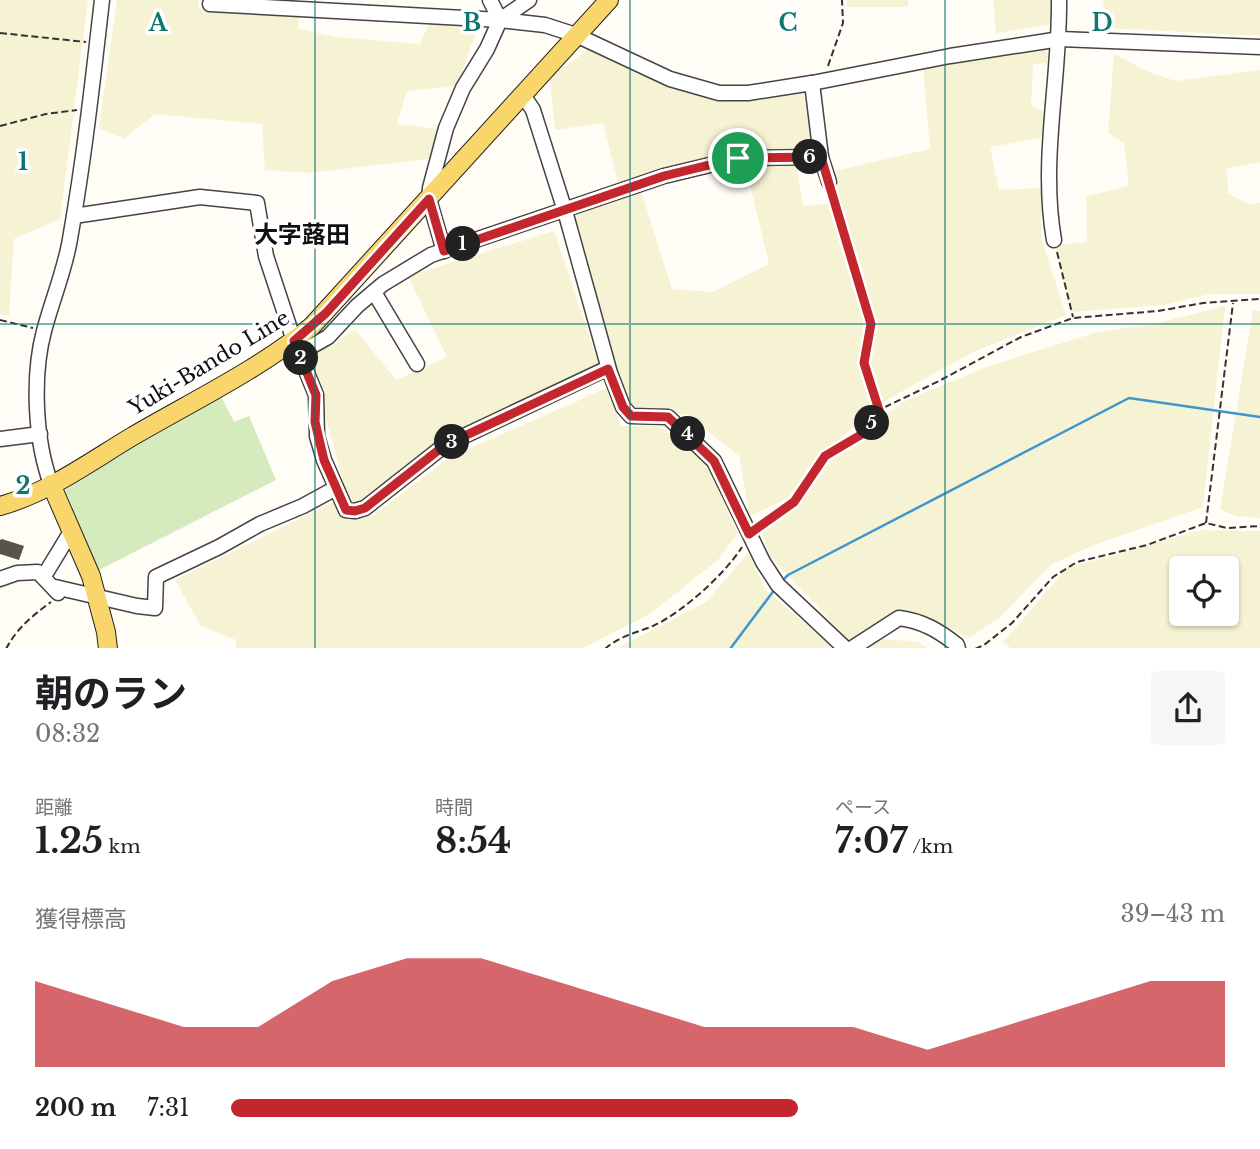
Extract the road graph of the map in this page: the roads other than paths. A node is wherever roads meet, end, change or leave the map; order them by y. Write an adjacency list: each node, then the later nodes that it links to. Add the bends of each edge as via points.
1 (102, 0): 17 (street)
2 (490, 0): 7 (street)
3 (529, 0): 7 (street)
4 (609, 0): 8 (main road, Yuki-Bando Line)
5 (1059, 0): 9 (street)
6 (210, 4): 7 (street)
7 (500, 20): 8 (street, via 545,24); 15 (street, via 446,128)
8 (576, 35): 11 (street, via 670,79 719,93 748,93); 12 (main road, Yuki-Bando Line)
9 (1060, 39): 10 (street); 11 (street); 18 (street, via 1049,144)
10 (1260, 47)
11 (817, 81): 13 (street)
12 (523, 95): 15 (main road, Yuki-Bando Line); 16 (street, via 533,110)
13 (821, 157): 14 (street); 16 (street, via 738,158 664,176)
14 (828, 182)
15 (429, 199): 19 (street); 21 (main road, Yuki-Bando Line)
16 (565, 211): 19 (street); 23 (street)
17 (74, 216): 21 (street, via 200,197 257,203 266,256); 24 (street, via 39,359)
18 (1054, 240)
19 (444, 251): 20 (street, via 430,255)
20 (374, 292): 21 (street, via 327,337 312,346); 22 (street)
21 (295, 345): 26 (main road, Yuki-Bando Line); 27 (street, via 316,395 317,436)
22 (417, 364)
23 (608, 369): 27 (street, via 445,445 365,508 346,510); 36 (street, via 631,416 668,417 714,461 778,585)
24 (40, 434): 25 (street); 26 (street)
25 (0, 439)
26 (51, 484): 28 (main road, Yuki-Bando Line); 29 (main road)
27 (336, 488): 34 (street, via 160,574 155,580 155,608)
28 (0, 506)
29 (72, 530): 33 (street); 34 (main road)
30 (0, 566): 31 (street)
31 (17, 573): 32 (street); 33 (street, via 38,572)
32 (0, 579)
33 (53, 586): 34 (street)
34 (97, 597): 35 (main road)
35 (108, 648)
36 (847, 648)
37 (850, 648): 38 (street, via 899,618 934,628)
38 (958, 648)

